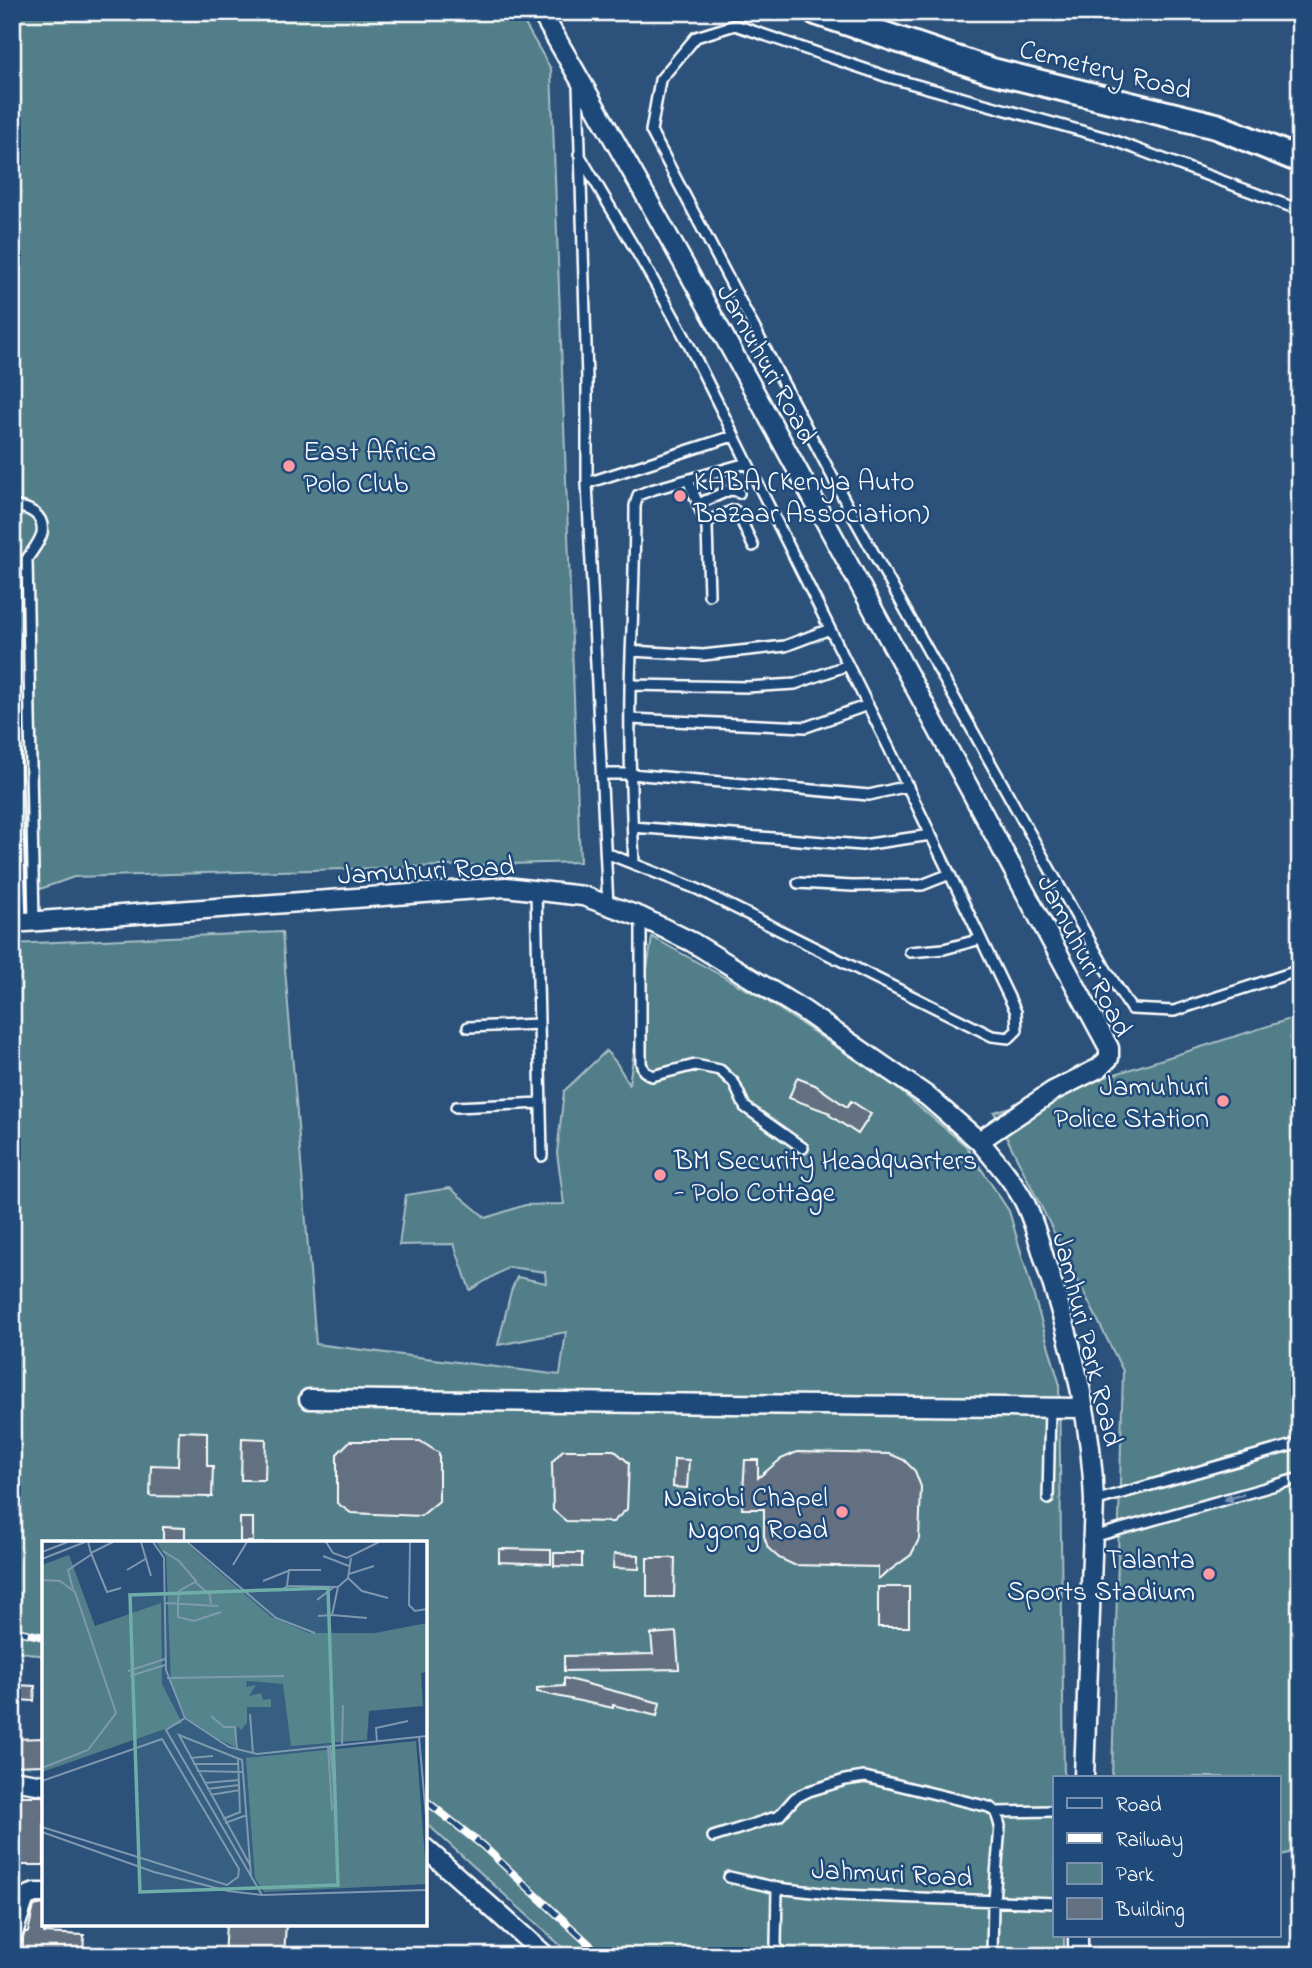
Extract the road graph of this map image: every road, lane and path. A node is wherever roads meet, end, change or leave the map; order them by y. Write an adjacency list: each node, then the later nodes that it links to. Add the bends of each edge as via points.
1 (541, 12): 3 (street, Jamuhuri Road)
2 (816, 12): 5 (street, Cemetery Road, via 992,71 1216,126)
3 (577, 75): 4 (lane); 44 (street, Jamuhuri Road, via 1109,1048 1109,1059 1099,1068 1054,1091)
4 (579, 154): 7 (lane, via 665,298); 10 (lane)
5 (1300, 160)
6 (1300, 210): 39 (lane, via 1107,138 888,77 735,25 696,37 660,80 651,131 853,516 1131,1009 1174,1011)
7 (733, 436): 8 (lane); 10 (lane)
8 (747, 463): 9 (lane); 17 (lane)
9 (688, 480): 12 (lane); 19 (lane, via 638,495)
10 (587, 483): 24 (lane)
11 (739, 493): 12 (lane, via 730,490)
12 (698, 504): 14 (lane)
13 (12, 507): 36 (lane, via 24,506 37,514 42,525 42,536 27,559)
14 (705, 522): 15 (lane, via 734,510); 16 (lane)
15 (753, 546)
16 (709, 595)
17 (830, 629): 19 (lane, via 785,646 703,654); 20 (lane)
18 (12, 640): 36 (lane)
19 (631, 651): 21 (lane)
20 (848, 665): 21 (lane, via 795,684); 22 (lane)
21 (630, 685): 23 (lane)
22 (868, 705): 23 (lane, via 806,727); 26 (lane)
23 (630, 719): 25 (lane)
24 (602, 774): 25 (lane); 29 (lane)
25 (631, 774): 26 (lane, via 869,795); 27 (lane)
26 (908, 786): 28 (lane)
27 (633, 827): 28 (lane, via 862,845); 30 (lane)
28 (931, 835): 31 (lane)
29 (606, 853): 30 (lane); 34 (lane)
30 (634, 864): 37 (lane, via 697,889 992,1036 1009,1038 1017,1030 1016,1012)
31 (950, 874): 32 (lane, via 922,885); 37 (lane)
32 (798, 883)
33 (536, 890): 34 (street, Jamuhuri Road, via 583,896); 36 (street, Jamuhuri Road, via 506,887); 40 (lane)
34 (608, 906): 35 (street, Jamuhuri Road)
35 (641, 917): 44 (street, Jamuhuri Road, via 692,942 803,1010 927,1096); 45 (lane, via 640,1063 644,1071 652,1076 695,1066 720,1070 734,1083 745,1107)
36 (22, 923)
37 (981, 939): 38 (lane)
38 (910, 952)
39 (1300, 970)
40 (539, 1024): 41 (lane); 42 (lane)
41 (468, 1027)
42 (541, 1103): 43 (lane); 46 (lane)
43 (456, 1107)
44 (979, 1141): 49 (street, Jamhuri Park Road, via 1025,1202 1057,1296)
45 (803, 1148)
46 (542, 1156)
47 (309, 1399): 48 (street)
48 (1050, 1407): 49 (street); 52 (lane)
49 (1083, 1408): 53 (street, Jamhuri Park Road, via 1093,1461)
50 (1300, 1443): 53 (lane)
51 (1300, 1478): 54 (lane, one-way to 54)
52 (1048, 1499)
53 (1094, 1501): 54 (street, Jamhuri Park Road)
54 (1092, 1538): 55 (street, Jamhuri Park Road)
55 (1084, 1776)
56 (12, 1780): 57 (street)
57 (42, 1784)
58 (1053, 1811): 59 (lane)
59 (996, 1812): 60 (lane, via 865,1777 809,1791 795,1798 779,1816); 65 (lane, via 1000,1826)
60 (713, 1837)
61 (427, 1850): 69 (street)
62 (729, 1877): 63 (lane, Jahmuri Road)
63 (777, 1888): 65 (lane, Jahmuri Road, via 839,1895); 70 (lane, via 776,1945)
64 (42, 1893): 67 (street, via 25,1897)
65 (993, 1900): 66 (lane, Jahmuri Road); 71 (lane)
66 (1053, 1903)
67 (12, 1936)
68 (1078, 1937): 72 (street)
69 (546, 1956)
70 (782, 1956)
71 (992, 1956)
72 (1078, 1956)

